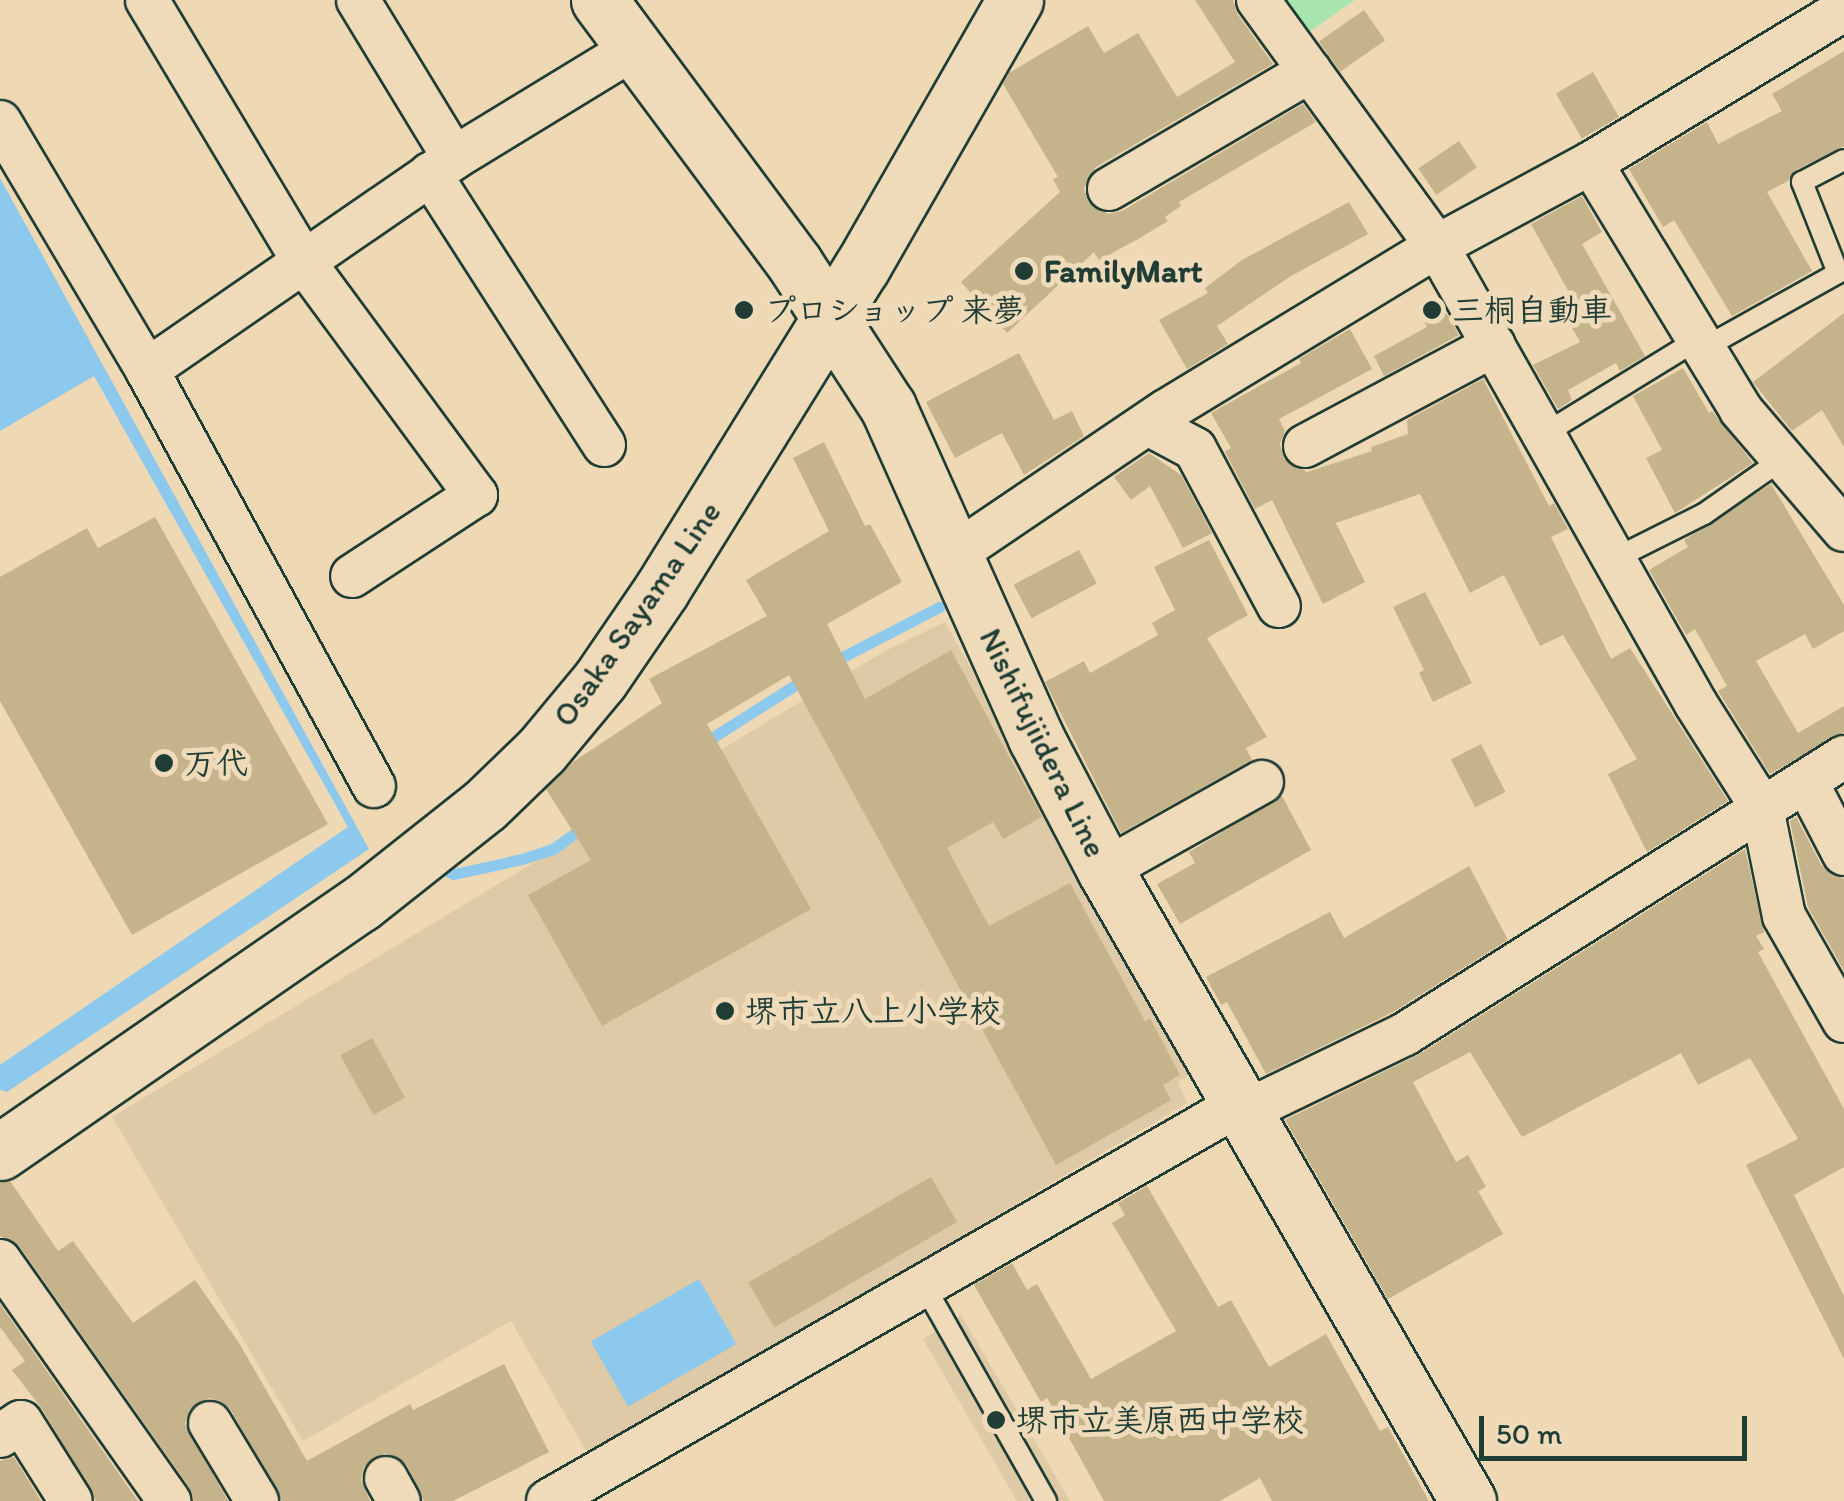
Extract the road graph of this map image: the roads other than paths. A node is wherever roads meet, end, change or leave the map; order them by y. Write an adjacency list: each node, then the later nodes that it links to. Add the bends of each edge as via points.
1 (146, 0): 15 (street)
2 (358, 0): 12 (street)
3 (599, 0): 7 (main road, Nishifujiidera Line)
4 (1015, 0): 16 (main road, Osaka Sayama Line)
5 (1258, 0): 8 (street)
6 (1844, 10): 11 (street)
7 (634, 48): 12 (street); 16 (main road, Nishifujiidera Line)
8 (1310, 71): 13 (street); 14 (street)
9 (0, 122): 19 (street)
10 (1844, 160): 17 (lane, via 1802,182 1838,273)
11 (1590, 164): 14 (street); 17 (street)
12 (442, 166): 15 (street); 22 (street)
13 (1109, 189)
14 (1437, 246): 18 (street); 20 (street)
15 (304, 262): 19 (street); 28 (street, via 476,495)
16 (831, 316): 26 (main road, Nishifujiidera Line, via 888,407); 39 (main road, Osaka Sayama Line, via 662,589 541,751 485,805 360,904)
17 (1700, 344): 21 (lane); 24 (street, via 1741,410)
18 (1494, 345): 21 (street); 23 (street)
19 (147, 370): 33 (street)
20 (1148, 424): 26 (street); 29 (street, via 1196,450)
21 (1544, 434): 27 (street)
22 (604, 445)
23 (1304, 446)
24 (1784, 458): 25 (street); 27 (lane, via 1704,514)
25 (1844, 530)
26 (954, 555): 36 (main road, Nishifujiidera Line, via 1036,738)
27 (1614, 558): 34 (street)
28 (352, 576)
29 (1278, 606)
30 (1844, 758): 32 (street)
31 (1262, 782): 36 (street)
32 (1807, 783): 34 (street); 35 (street)
33 (374, 786)
34 (1762, 808): 37 (street, via 1784,916); 38 (street, via 1405,1034)
35 (1844, 854)
36 (1105, 870): 38 (main road, Nishifujiidera Line)
37 (1844, 1022)
38 (1242, 1108): 41 (street); 49 (main road, Nishifujiidera Line)
39 (0, 1152)
40 (0, 1261): 45 (street)
41 (925, 1287): 47 (street); 48 (lane)
42 (210, 1423): 46 (street)
43 (0, 1436): 44 (street, via 21,1422)
44 (71, 1501)
45 (169, 1501)
46 (257, 1501)
47 (548, 1501)
48 (1046, 1501)
49 (1468, 1501)

